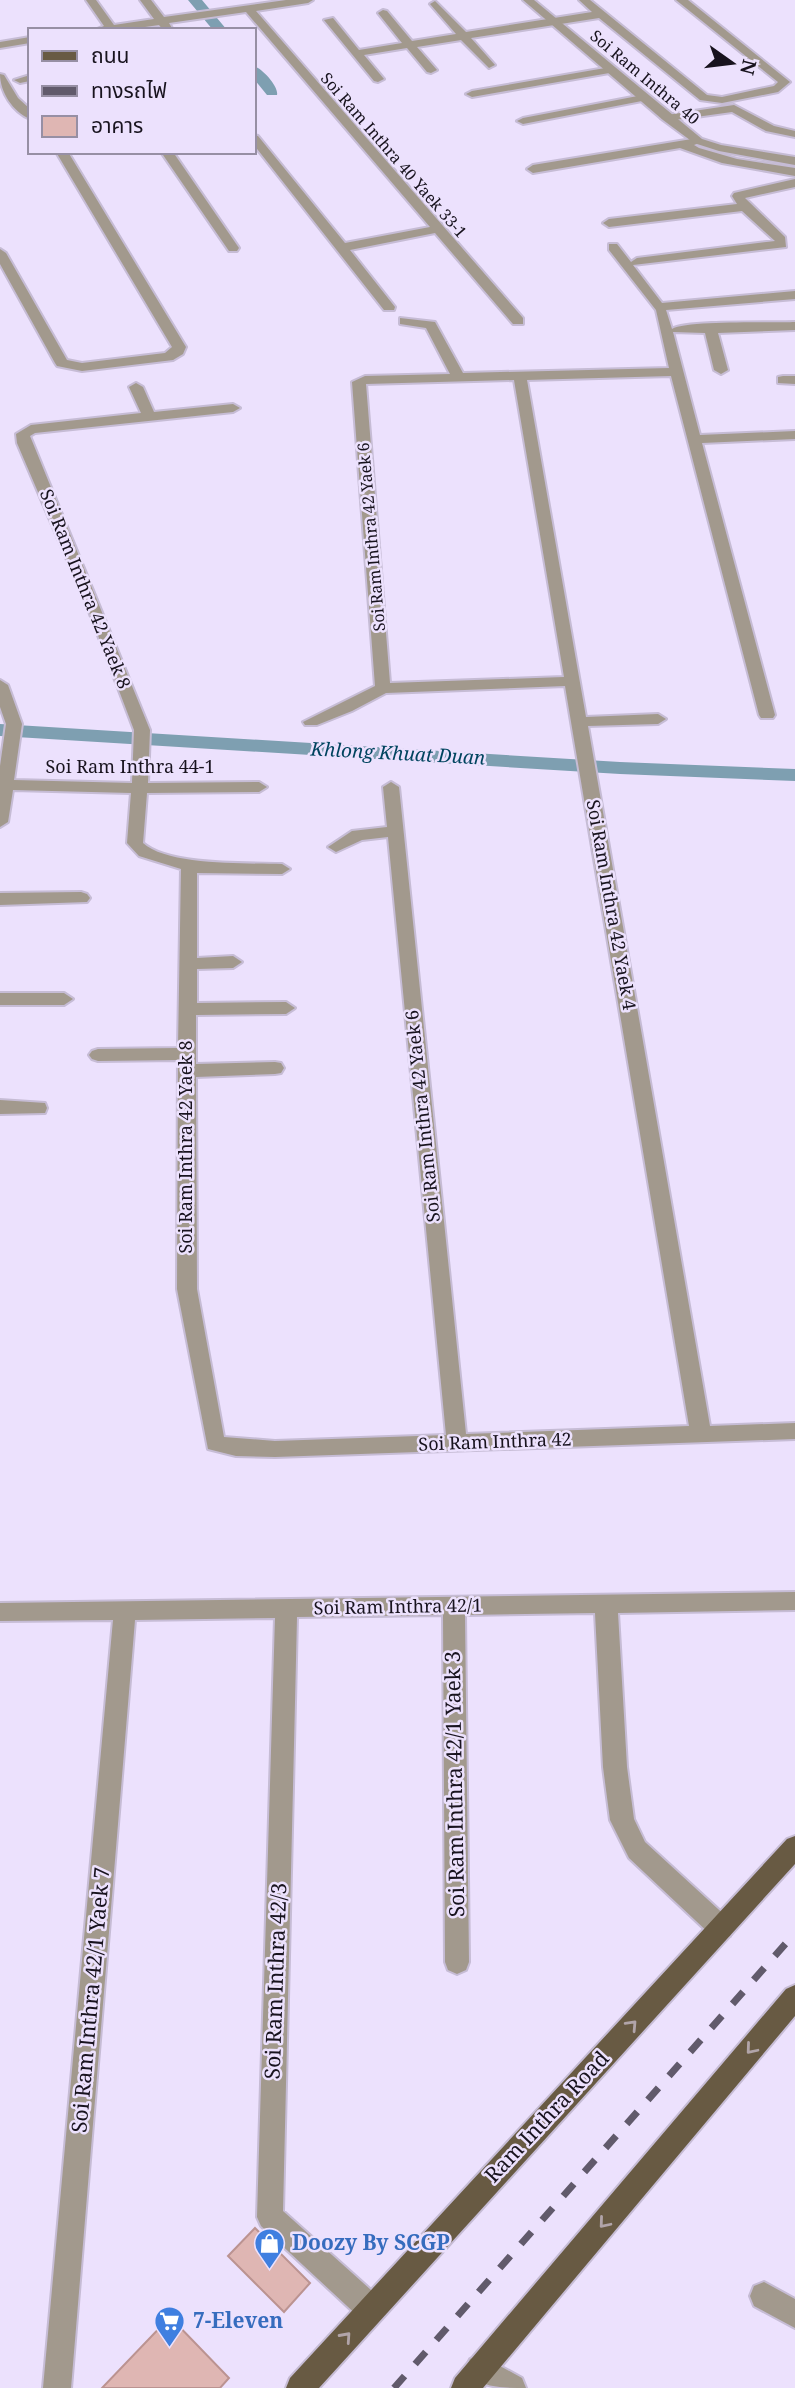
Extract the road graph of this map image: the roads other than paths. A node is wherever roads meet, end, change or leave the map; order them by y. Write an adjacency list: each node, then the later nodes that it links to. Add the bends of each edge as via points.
1 (91, 0): 14 (street)
2 (145, 0): 13 (street)
3 (308, 0): 8 (street)
4 (528, 0): 12 (street, Soi Ram Inthra 40)
5 (584, 0): 10 (street)
6 (681, 0): 10 (street, via 784,82 783,86 722,100 704,98)
7 (435, 5): 16 (street)
8 (248, 8): 13 (street, via 206,13); 45 (street, Soi Ram Inthra 40 Yaek 33-1)
9 (383, 13): 18 (street)
10 (601, 14): 12 (street)
11 (329, 20): 20 (street)
12 (553, 21): 16 (street); 23 (street, Soi Ram Inthra 40)
13 (165, 25): 15 (street)
14 (105, 28)
15 (120, 28)
16 (461, 36): 18 (street); 21 (street)
17 (28, 40): 19 (street)
18 (409, 44): 20 (street); 22 (street)
19 (0, 45)
20 (358, 53): 25 (street)
21 (489, 65)
22 (431, 70)
23 (611, 70): 26 (street); 27 (street, Soi Ram Inthra 40)
24 (0, 77): 28 (street)
25 (377, 79)
26 (472, 94)
27 (643, 98): 31 (street, Soi Ram Inthra 40); 32 (street)
28 (14, 100): 29 (street); 30 (street)
29 (0, 102)
30 (28, 114)
31 (667, 118): 33 (street, via 734,108 769,129); 35 (street, Soi Ram Inthra 40)
32 (523, 121)
33 (795, 134)
34 (256, 141): 48 (street)
35 (698, 141): 36 (street); 39 (street, Soi Ram Inthra 40)
36 (682, 144): 40 (street); 41 (street, via 715,158)
37 (63, 154): 49 (street, via 178,351 168,357 94,366 62,363)
38 (168, 154): 47 (street)
39 (795, 161)
40 (533, 169)
41 (795, 172)
42 (795, 183): 43 (street, via 738,196)
43 (745, 207): 44 (street); 50 (street, via 782,244)
44 (609, 223)
45 (437, 229): 48 (street); 55 (street, Soi Ram Inthra 40 Yaek 33-1)
46 (613, 247): 51 (street, via 659,307)
47 (233, 248)
48 (340, 248): 52 (street)
49 (0, 253)
50 (637, 262)
51 (795, 295)
52 (388, 307)
53 (661, 312): 60 (street)
54 (405, 321): 62 (street, via 430,325)
55 (518, 321)
56 (795, 326): 57 (street)
57 (710, 328): 58 (street); 59 (street)
58 (678, 330)
59 (721, 370)
60 (675, 372): 61 (street); 67 (street)
61 (520, 376): 62 (street); 68 (street, Soi Ram Inthra 42 Yaek 4)
62 (459, 378): 70 (street, Soi Ram Inthra 42 Yaek 6, via 365,380 358,386)
63 (135, 387): 65 (street)
64 (233, 408): 65 (street)
65 (149, 416): 78 (street, Soi Ram Inthra 42 Yaek 8, via 24,433 24,443 95,609 143,739)
66 (795, 435): 67 (street)
67 (695, 439): 71 (street)
68 (572, 681): 70 (street); 74 (street, Soi Ram Inthra 42 Yaek 4)
69 (0, 685): 75 (street, via 14,730)
70 (383, 688): 73 (street)
71 (766, 715)
72 (658, 719): 74 (street)
73 (311, 722)
74 (579, 722): 99 (street, Soi Ram Inthra 42 Yaek 4)
75 (3, 785): 78 (street, Soi Ram Inthra 44-1); 79 (street)
76 (259, 787): 78 (street, Soi Ram Inthra 44-1)
77 (391, 787): 80 (street, Soi Ram Inthra 42 Yaek 6)
78 (140, 788): 82 (street, Soi Ram Inthra 42 Yaek 8, via 137,848)
79 (0, 822)
80 (394, 831): 81 (street, via 358,835); 100 (street, Soi Ram Inthra 42 Yaek 6)
81 (336, 847)
82 (189, 867): 83 (street, Soi Ram Inthra 42 Yaek 8); 87 (street, Soi Ram Inthra 42 Yaek 8)
83 (282, 869)
84 (80, 898): 85 (street)
85 (0, 899)
86 (233, 962): 87 (street)
87 (186, 964): 91 (street, Soi Ram Inthra 42 Yaek 8)
88 (0, 999): 89 (street)
89 (64, 999)
90 (286, 1008): 91 (street)
91 (187, 1009): 93 (street, Soi Ram Inthra 42 Yaek 8)
92 (98, 1055): 93 (street)
93 (186, 1062): 94 (street); 97 (street, Soi Ram Inthra 42 Yaek 8, via 187,1289)
94 (275, 1068)
95 (0, 1107): 96 (street)
96 (38, 1108)
97 (210, 1424): 100 (street, Soi Ram Inthra 42, via 215,1443 236,1448)
98 (795, 1431): 99 (street, Soi Ram Inthra 42)
99 (701, 1434): 100 (street, Soi Ram Inthra 42)
100 (457, 1444)
101 (795, 1601): 102 (street, Soi Ram Inthra 42/1)
102 (606, 1604): 103 (street, Soi Ram Inthra 42/1); 108 (street, via 622,1820 638,1850)
103 (454, 1606): 104 (street, Soi Ram Inthra 42/1); 109 (street, Soi Ram Inthra 42/1 Yaek 3)
104 (286, 1609): 105 (street, Soi Ram Inthra 42/1); 112 (street, Soi Ram Inthra 42/3, via 271,2217)
105 (125, 1611): 106 (street, Soi Ram Inthra 42/1); 115 (street, Soi Ram Inthra 42/1 Yaek 7)
106 (0, 1612)
107 (795, 1847): 108 (main road, Ram Inthra Road)
108 (721, 1928): 112 (main road, Ram Inthra Road, one-way to 108)
109 (457, 1962)
110 (795, 1997): 114 (main road, one-way to 114)
111 (764, 2297): 113 (street)
112 (371, 2309): 116 (main road, Ram Inthra Road, one-way to 112)
113 (795, 2314)
114 (472, 2379): 117 (street)
115 (57, 2388)
116 (300, 2388)
117 (512, 2388)

